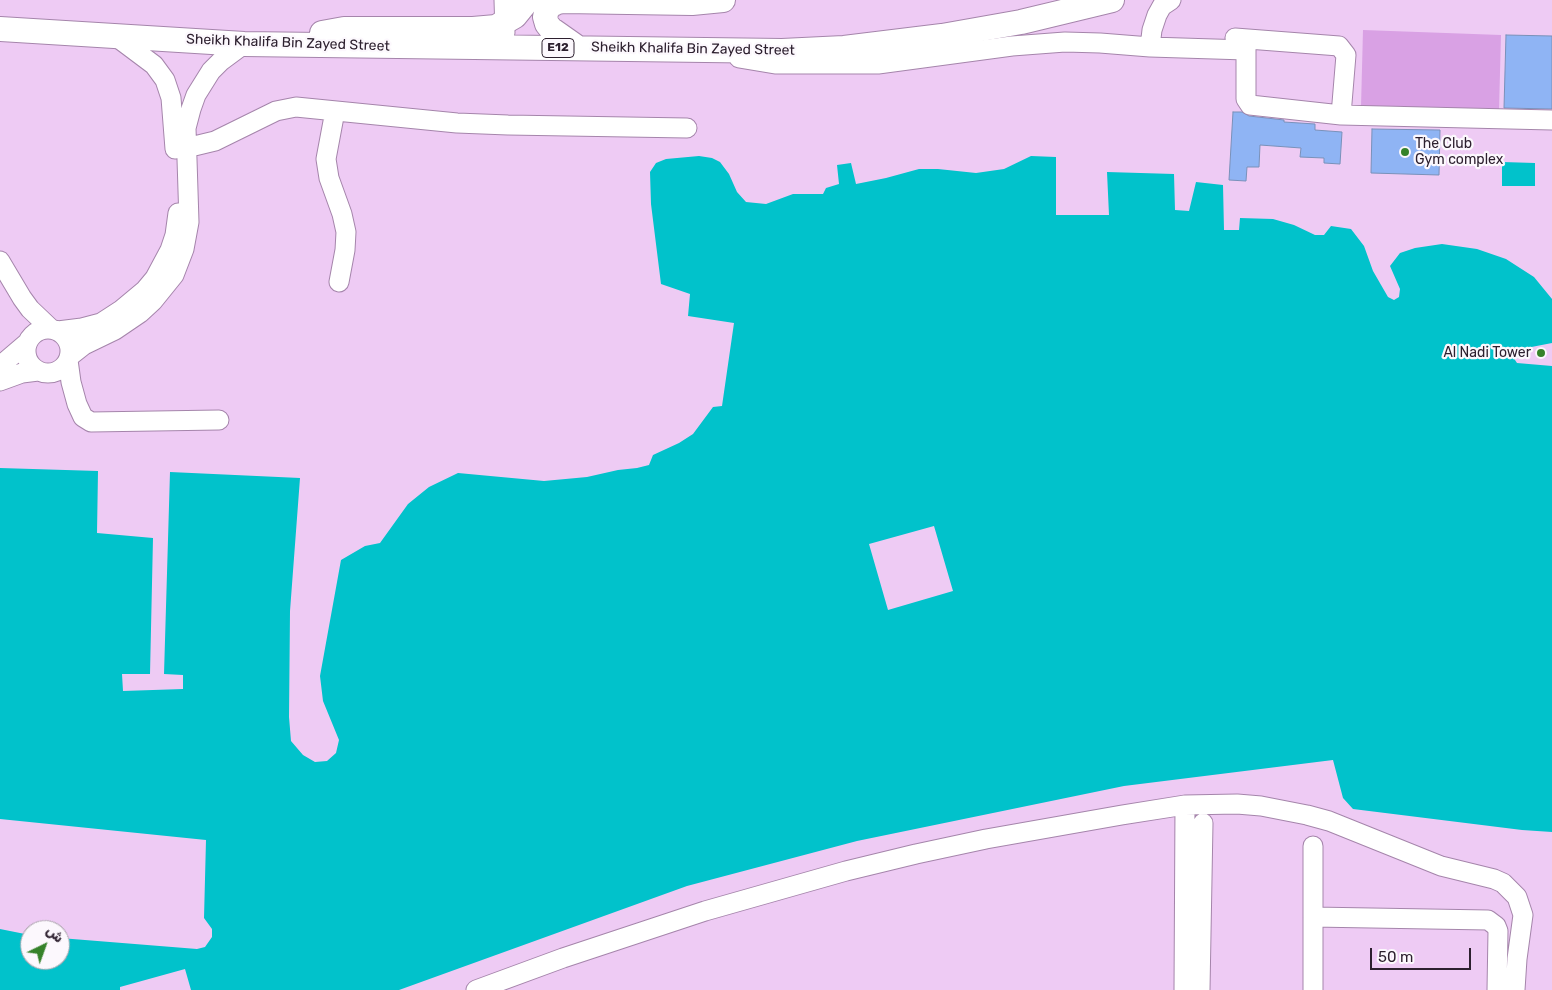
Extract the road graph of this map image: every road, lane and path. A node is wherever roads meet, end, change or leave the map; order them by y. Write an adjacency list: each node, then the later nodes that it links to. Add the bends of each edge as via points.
1 (528, 0): 5 (main road, via 514,16)
2 (723, 0): 13 (main road, via 564,1 551,5 545,17 547,24)
3 (1112, 0): 14 (main road, Sheikh Khalifa Bin Zayed Street / E12, via 1021,22 942,36 813,50)
4 (1171, 0): 8 (street, via 1159,11)
5 (504, 11): 10 (main road, via 496,27 344,29); 12 (street)
6 (0, 29): 7 (main road, Sheikh Khalifa Bin Zayed Street / E12)
7 (114, 35): 9 (main road, Sheikh Khalifa Bin Zayed Street / E12); 23 (street, via 154,65 169,89 178,204 174,235 159,271 134,301 101,322 82,328)
8 (1151, 42): 11 (street); 14 (street, via 1036,43 903,62 855,65 758,62)
9 (244, 44): 10 (main road, Sheikh Khalifa Bin Zayed Street / E12); 19 (street, via 221,61 196,95 186,128)
10 (290, 44): 12 (main road, Sheikh Khalifa Bin Zayed Street / E12)
11 (1246, 45): 16 (street, via 1248,104); 16 (street, via 1339,46 1346,56)
12 (505, 47): 13 (main road, Sheikh Khalifa Bin Zayed Street / E12)
13 (578, 48): 14 (main road, Sheikh Khalifa Bin Zayed Street / E12)
14 (711, 49)
15 (335, 111): 18 (street, via 508,126); 19 (street, via 286,108 215,141); 21 (street, via 326,159 346,232)
16 (1341, 115): 17 (street)
17 (1552, 120)
18 (687, 128)
19 (186, 148): 25 (street, via 189,222 184,249 174,275 140,312 115,330 84,345)
20 (0, 261): 22 (street)
21 (340, 282)
22 (22, 298): 23 (street); 24 (street)
23 (54, 330): 24 (street, via 40,330); 25 (street, via 68,341)
24 (28, 340): 26 (street); 27 (street, via 26,356)
25 (69, 358): 27 (street, via 58,371); 29 (street)
26 (0, 366)
27 (40, 372): 28 (street); 29 (street, via 61,386)
28 (0, 381)
29 (76, 404): 30 (street, via 84,417 95,423)
30 (219, 420)
31 (1185, 805): 35 (street, via 986,839 846,871 634,934); 36 (street); 40 (street, via 1237,804 1307,815 1441,866 1503,884 1517,897 1523,915)
32 (1203, 823): 37 (street)
33 (1313, 846): 34 (street)
34 (1313, 917): 38 (street); 39 (street, via 1488,920 1498,931)
35 (476, 990)
36 (1184, 990)
37 (1200, 990)
38 (1313, 990)
39 (1497, 990)
40 (1515, 990)

